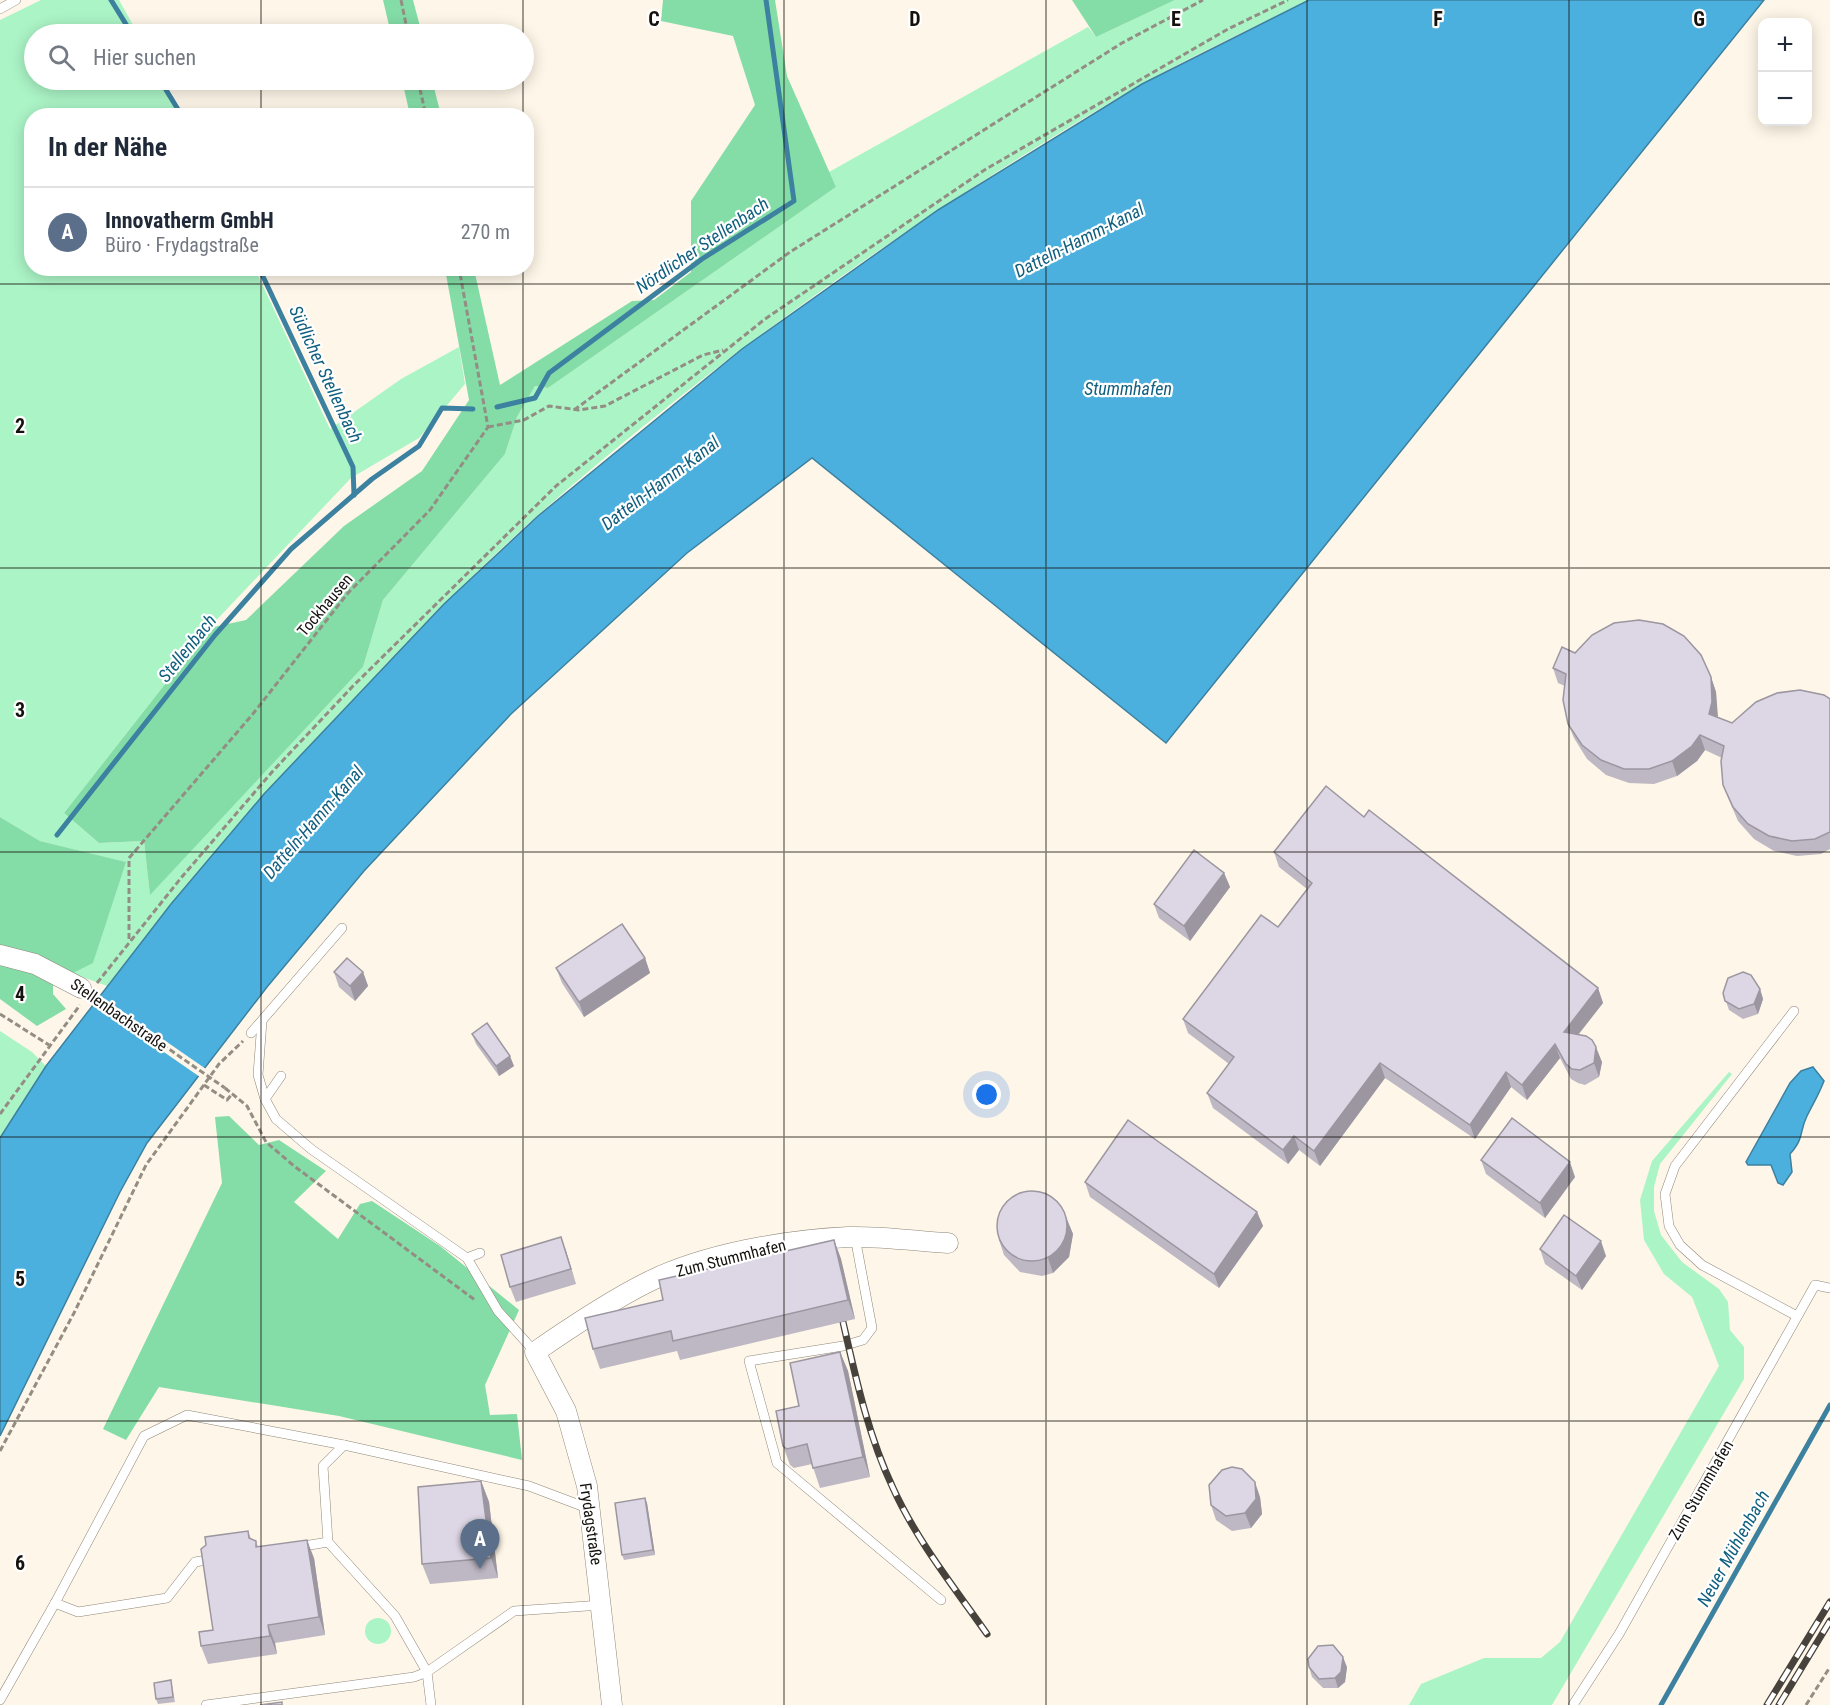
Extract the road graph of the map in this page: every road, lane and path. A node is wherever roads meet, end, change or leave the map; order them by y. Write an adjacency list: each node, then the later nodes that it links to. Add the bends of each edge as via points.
1 (16, 0): 5 (lane)
2 (401, 0): 6 (path)
3 (1203, 0): 11 (path, via 1122,42 790,252)
4 (1288, 0): 10 (path, via 1228,29 986,169)
5 (0, 9)
6 (406, 24)
7 (420, 90): 8 (path)
8 (424, 108)
9 (460, 276): 12 (path)
10 (727, 349): 11 (path, via 703,355 623,399); 14 (path, via 556,486 353,686 272,772)
11 (574, 410): 12 (path, via 549,406 524,420)
12 (488, 427): 14 (path, Tockhausen, via 430,510 348,593 252,715 129,858)
13 (342, 928): 19 (lane)
14 (129, 940): 16 (path)
15 (0, 955): 16 (street, Stellenbachstraße, via 35,964)
16 (86, 993): 21 (path); 24 (path, Stellenbachstraße, bridge)
17 (1794, 1011): 33 (lane, via 1675,1166 1665,1194 1670,1226 1680,1245 1702,1265)
18 (0, 1014): 21 (path)
19 (262, 1021): 20 (lane); 25 (lane, via 258,1075)
20 (251, 1033): 23 (path)
21 (50, 1045): 26 (path)
22 (281, 1076): 25 (lane)
23 (204, 1085): 24 (path, via 227,1100); 36 (path, via 146,1165 74,1313)
24 (231, 1093): 32 (path, Stellenbachstraße, via 247,1106 266,1142 294,1166 475,1299)
25 (265, 1099): 30 (lane, via 276,1119 311,1149)
26 (0, 1114)
27 (855, 1237): 28 (street, Zum Stummhafen); 34 (street, Zum Stummhafen, via 791,1243 681,1268 597,1311); 41 (lane, via 872,1328 863,1340 749,1361 777,1463)
28 (948, 1243)
29 (480, 1253): 30 (lane)
30 (467, 1258): 32 (lane)
31 (1830, 1288): 33 (lane, Zum Stummhafen, via 1815,1285)
32 (498, 1311): 34 (lane)
33 (1797, 1316): 50 (lane, Zum Stummhafen, via 1625,1623)
34 (535, 1352): 37 (street, Frydagstraße, via 566,1412)
35 (344, 1445): 37 (lane, via 529,1486); 38 (lane, via 323,1466); 42 (lane, via 187,1414 144,1437)
36 (0, 1451)
37 (592, 1510): 43 (street, Frydagstraße)
38 (328, 1542): 39 (lane); 45 (lane, via 395,1616)
39 (284, 1549)
40 (207, 1560): 42 (lane, via 195,1562 167,1598 78,1612)
41 (941, 1600)
42 (55, 1603): 46 (lane)
43 (602, 1605): 45 (lane, via 514,1611); 49 (street, Frydagstraße)
44 (1830, 1667): 51 (path)
45 (427, 1672): 47 (lane, via 414,1677); 48 (lane)
46 (0, 1700)
47 (206, 1705)
48 (431, 1705)
49 (612, 1705)
50 (1573, 1705)
51 (1806, 1705)

